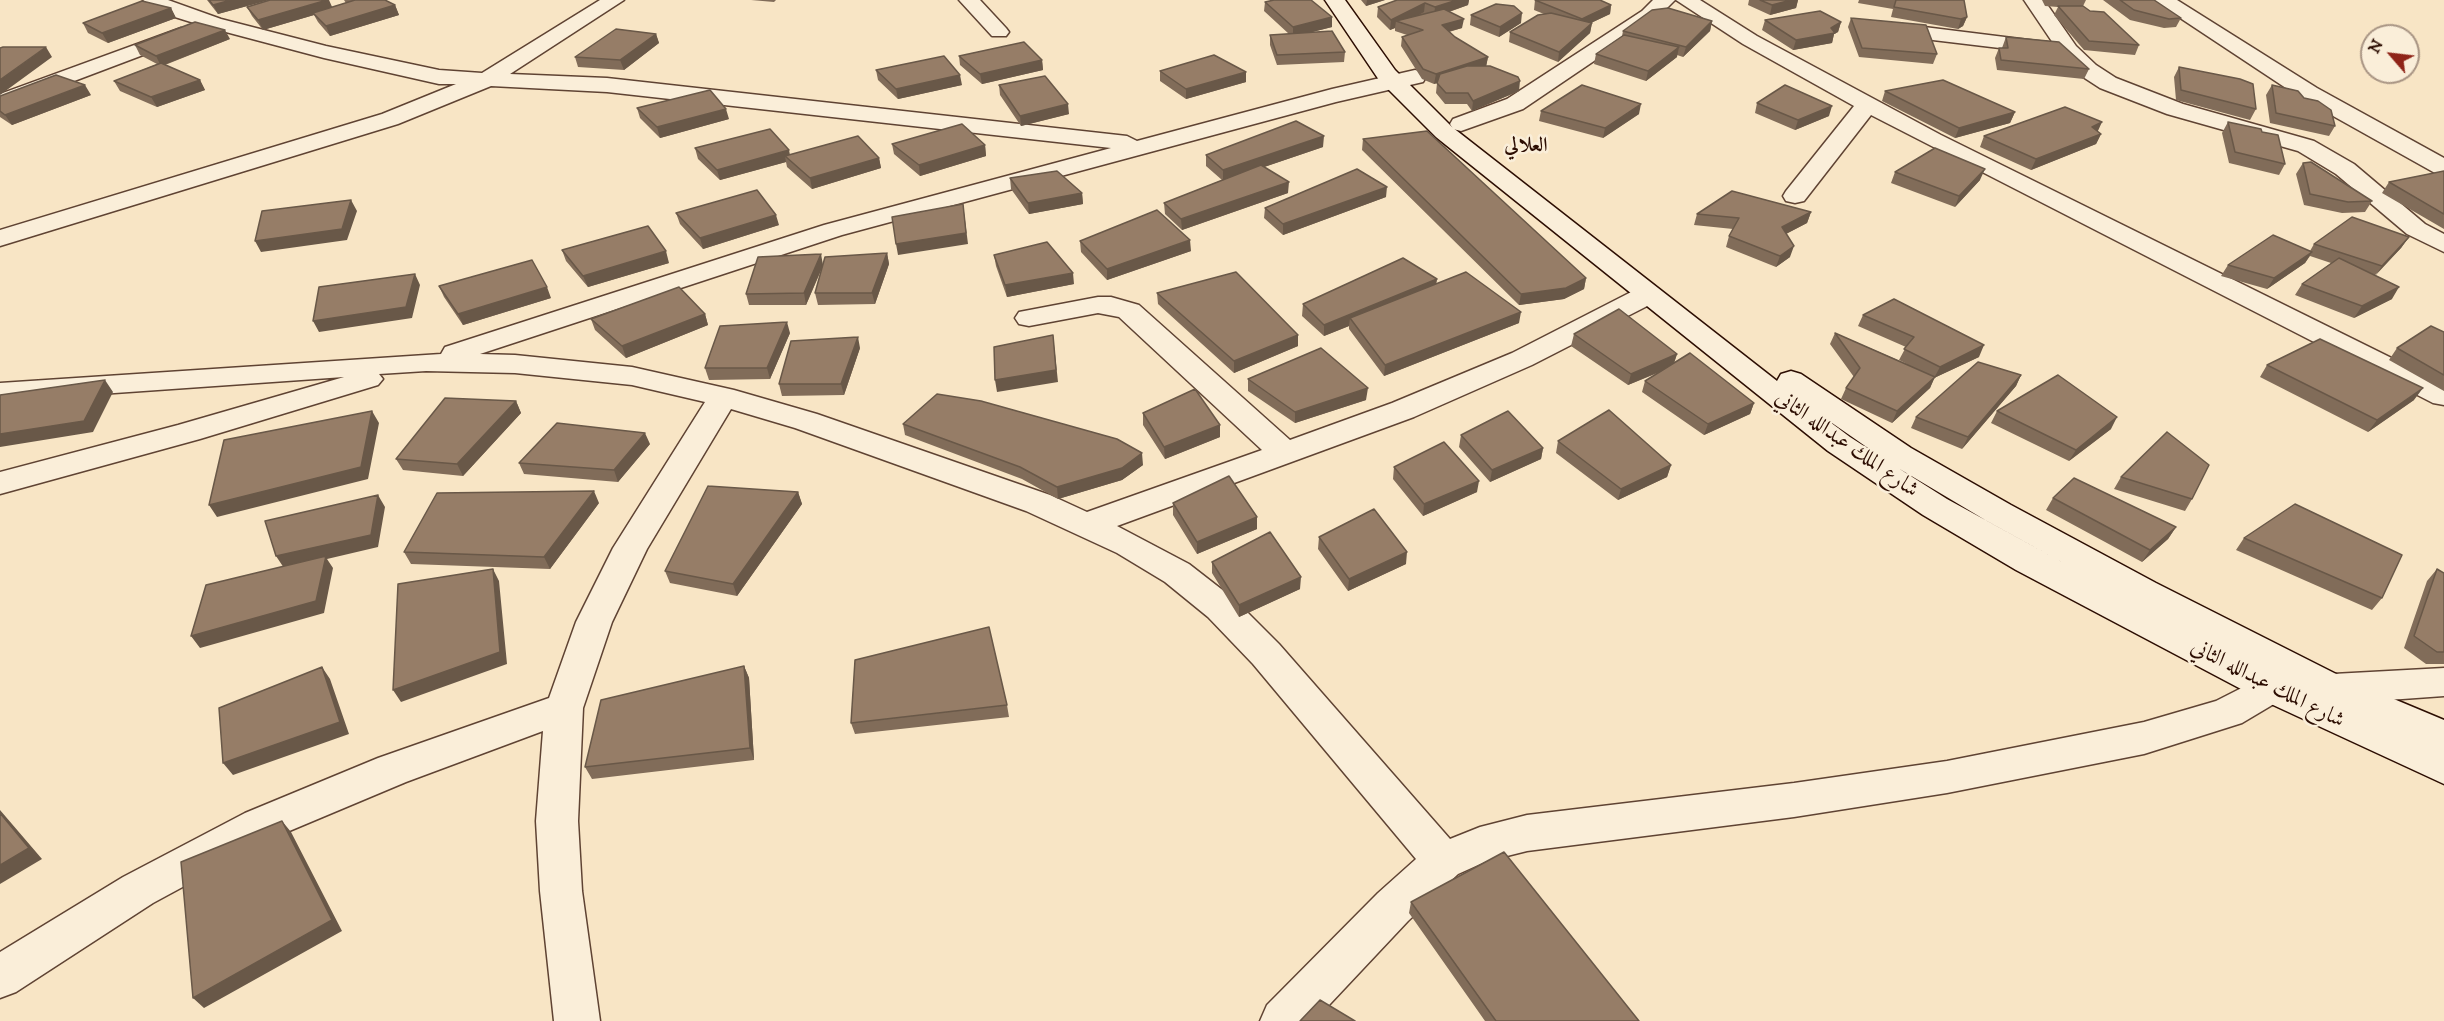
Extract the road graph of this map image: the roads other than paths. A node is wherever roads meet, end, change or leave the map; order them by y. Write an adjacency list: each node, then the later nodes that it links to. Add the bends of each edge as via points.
1 (153, 0): 11 (street)
2 (614, 0): 16 (street)
3 (969, 0): 12 (street)
4 (1335, 0): 15 (street, شارع الملك عبدالله الثاني)
5 (1354, 0): 15 (street, شارع الملك عبدالله الثاني)
6 (1665, 0): 19 (street, via 1515,104)
7 (1686, 0): 18 (street, via 1749,40)
8 (2034, 0): 14 (street)
9 (2163, 0): 23 (street, via 2309,93)
10 (248, 13): 11 (street)
11 (214, 23): 16 (street, via 440,77); 17 (street)
12 (999, 32)
13 (1916, 32): 14 (street)
14 (2069, 50): 26 (street, via 2088,70 2138,97 2283,138 2323,154 2416,229)
15 (1398, 72): 19 (street, شارع الملك عبدالله الثاني); 21 (street, via 1332,96); 27 (street, شارع الملك عبدالله الثاني, via 1444,132)
16 (484, 81): 20 (street, via 607,85); 25 (street, via 390,119)
17 (0, 102)
18 (1868, 104): 24 (street); 31 (street)
19 (1461, 124): 38 (street, شارع الملك عبدالله الثاني, via 1657,281 1812,396 1900,454 2123,581)
20 (1045, 135): 21 (street); 22 (street)
21 (1149, 145): 22 (street)
22 (1073, 165): 29 (street, via 833,230)
23 (2444, 168)
24 (1795, 196)
25 (0, 238)
26 (2444, 244)
27 (1647, 295): 33 (street, via 1522,358 1403,410); 37 (street, شارع الملك عبدالله الثاني, via 1839,444 1935,507 2028,561)
28 (1029, 318): 33 (street, via 1098,305 1130,311)
29 (426, 362): 30 (street); 32 (street, via 573,368 632,376); 34 (street)
30 (0, 392)
31 (2444, 396)
32 (723, 397): 35 (street, via 909,456 1038,503); 39 (street, via 630,548 594,622)
33 (1286, 454): 35 (street)
34 (0, 483)
35 (1086, 525): 42 (street, via 1177,573 1221,608 1266,654)
36 (2444, 682): 38 (street)
37 (2271, 688): 41 (street, شارع الملك عبدالله الثاني); 42 (street, via 2228,712 2144,738 1947,777 1527,833 1480,844)
38 (2333, 689): 40 (street, شارع الملك عبدالله الثاني)
39 (564, 708): 43 (street, via 392,770 260,825 138,890); 44 (street, via 557,821)
40 (2444, 737)
41 (2444, 768)
42 (1443, 861): 45 (street)
43 (0, 977)
44 (577, 1021)
45 (1283, 1021)

